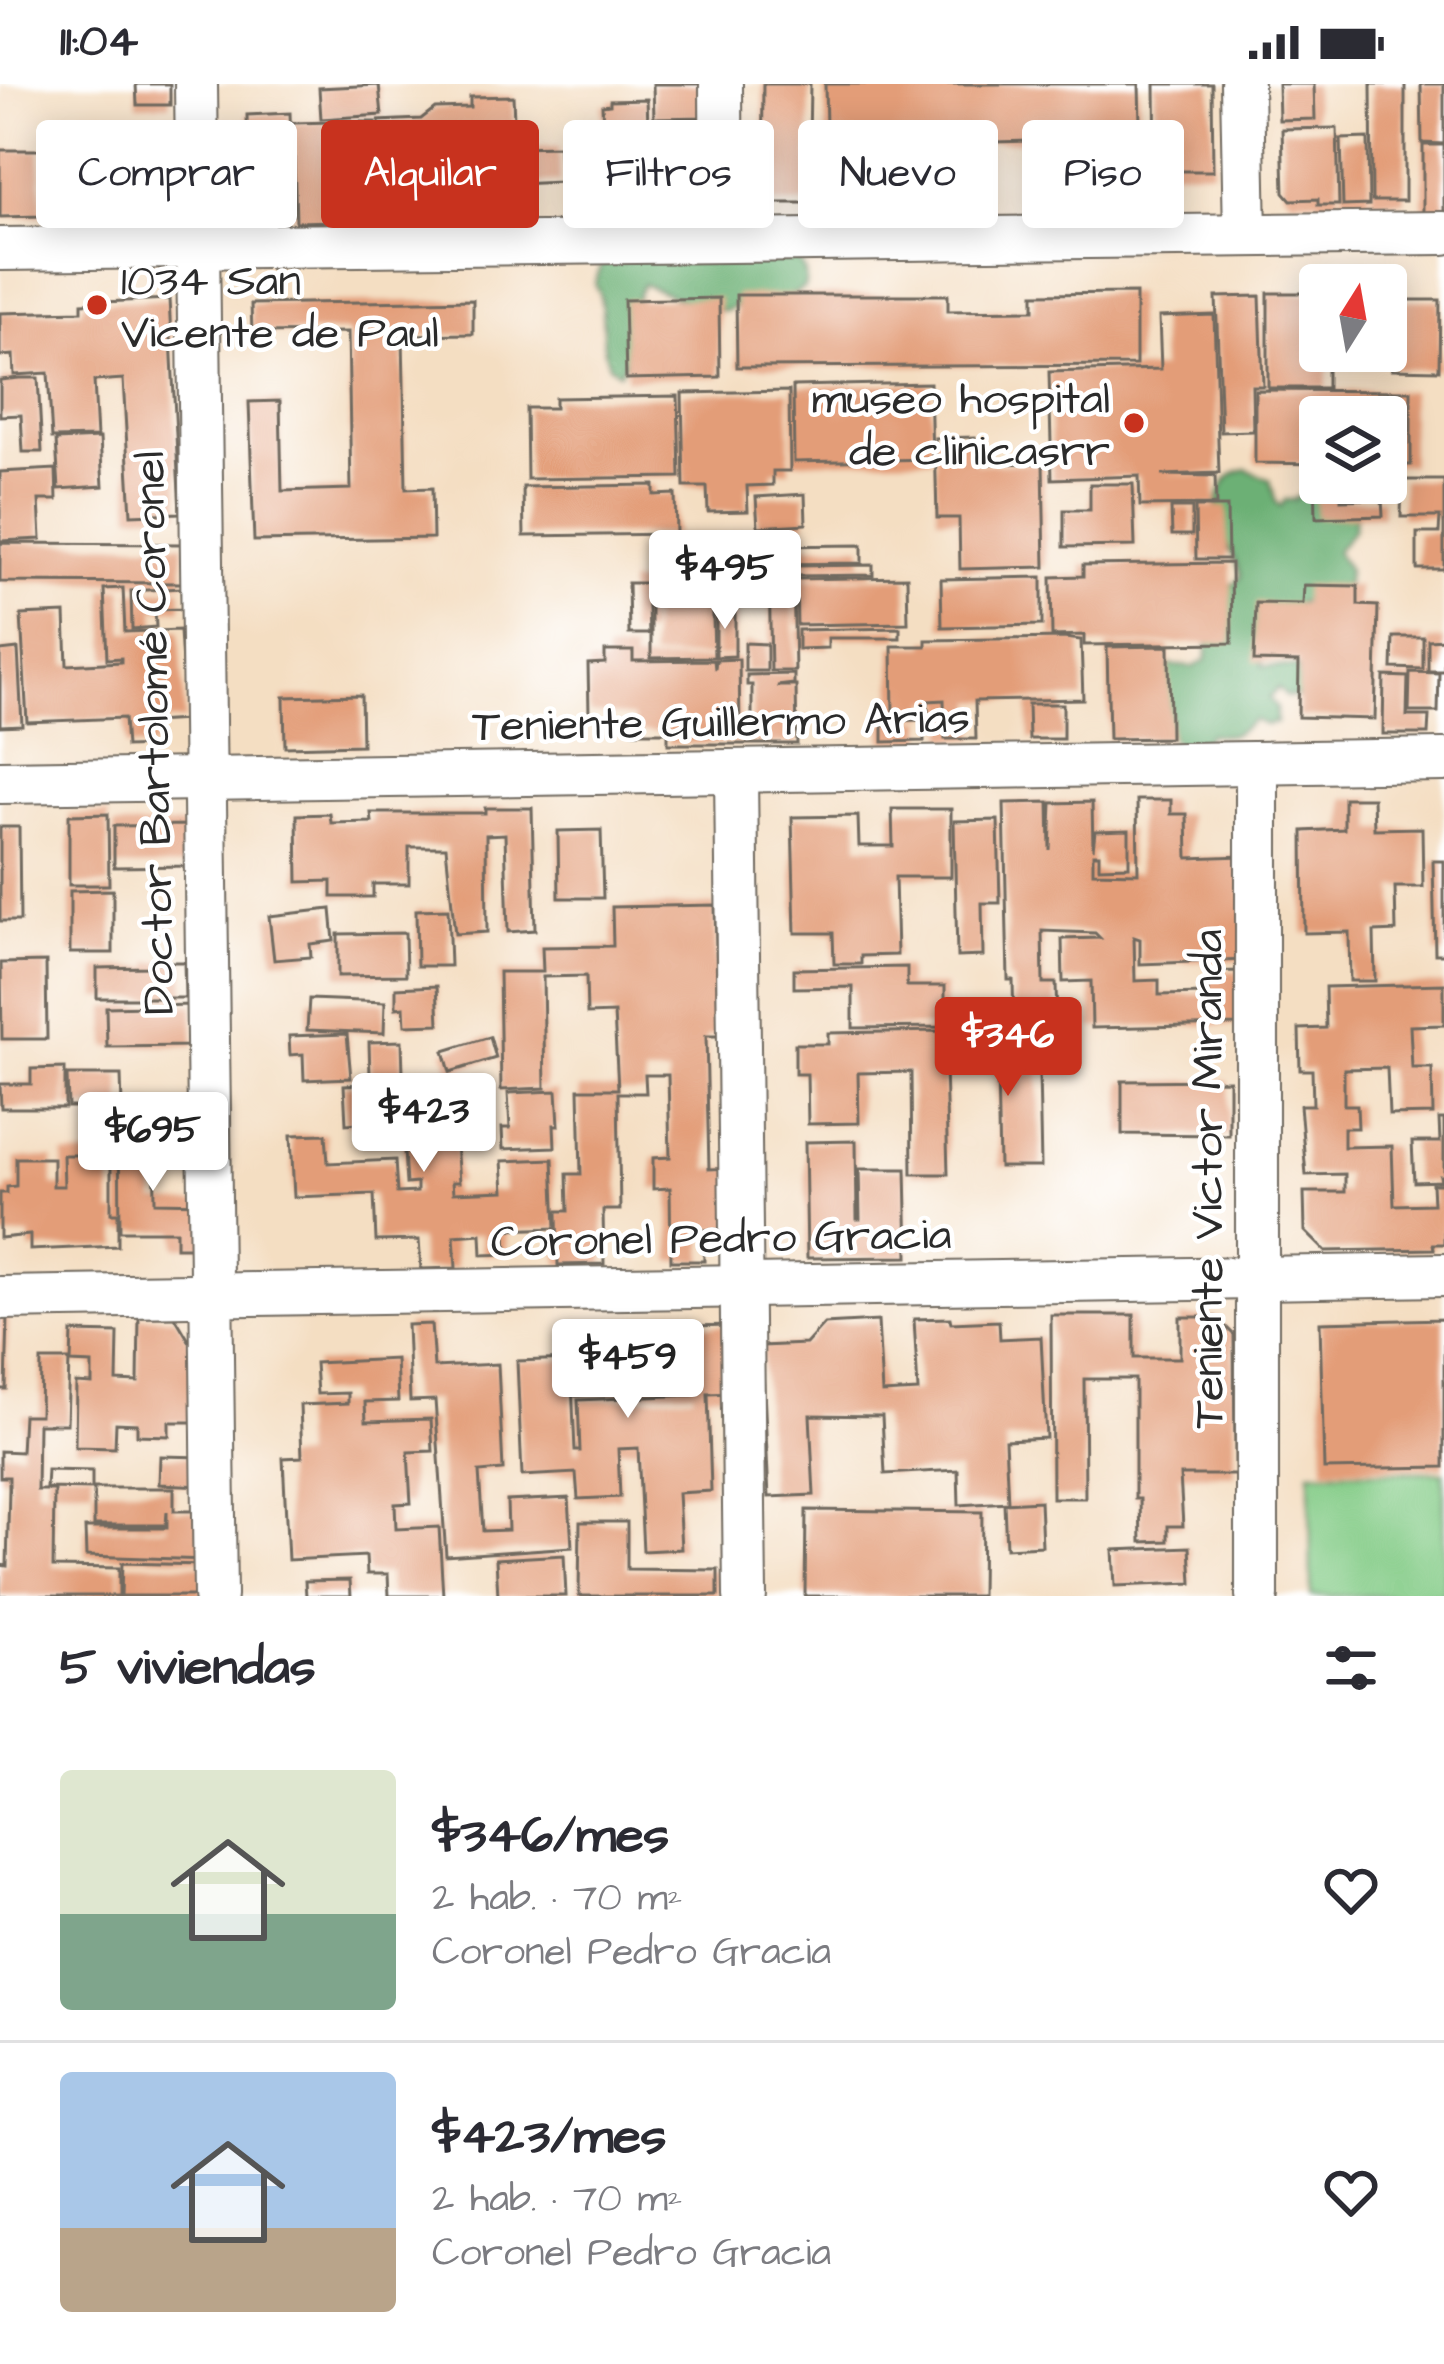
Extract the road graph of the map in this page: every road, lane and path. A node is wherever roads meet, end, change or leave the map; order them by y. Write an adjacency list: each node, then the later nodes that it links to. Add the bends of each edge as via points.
1 (196, 84): 9 (street, Doctor Bartolomé Coronel)
2 (721, 84): 8 (street)
3 (1242, 84): 7 (street)
4 (1160, 228): 6 (street)
5 (1444, 233): 7 (street)
6 (1162, 236): 7 (street); 8 (street)
7 (1245, 236)
8 (722, 242): 9 (street)
9 (198, 247): 10 (street); 14 (street, Doctor Bartolomé Coronel)
10 (0, 249)
11 (1444, 760): 12 (street, Teniente Guillermo Arias)
12 (1257, 763): 13 (street, Teniente Guillermo Arias); 17 (street, Teniente Victor Miranda)
13 (736, 772): 14 (street, Teniente Guillermo Arias); 18 (street)
14 (203, 779): 15 (street, Teniente Guillermo Arias); 19 (street, Doctor Bartolomé Coronel)
15 (0, 782)
16 (1444, 1276): 17 (street, Coronel Pedro Gracia)
17 (1256, 1279): 18 (street, Coronel Pedro Gracia); 23 (street, Teniente Victor Miranda)
18 (742, 1286): 19 (street, Coronel Pedro Gracia); 22 (street)
19 (211, 1295): 20 (street, Coronel Pedro Gracia); 21 (street, Doctor Bartolomé Coronel)
20 (0, 1298)
21 (215, 1596)
22 (746, 1596)
23 (1257, 1596)

